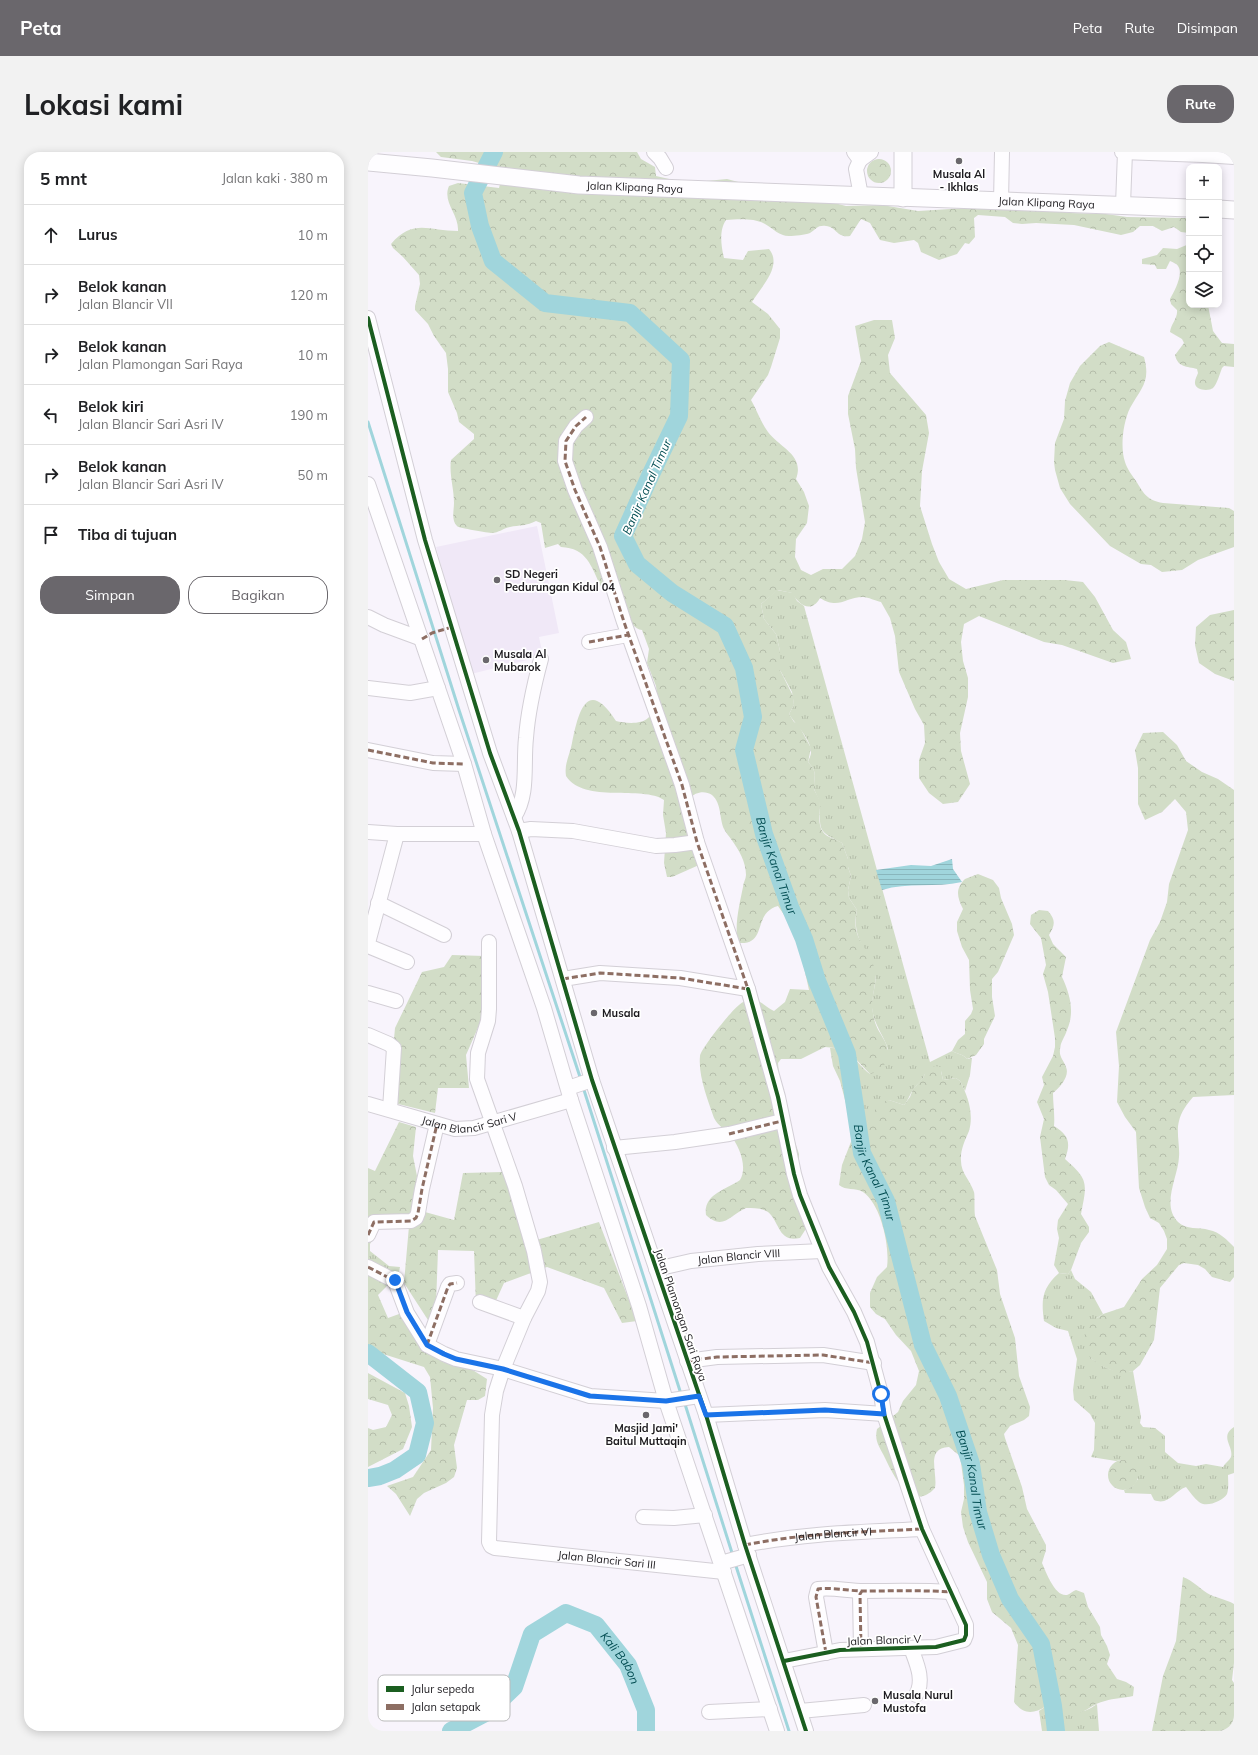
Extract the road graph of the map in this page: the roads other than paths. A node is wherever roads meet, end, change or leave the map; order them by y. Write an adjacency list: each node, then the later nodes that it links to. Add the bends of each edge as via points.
1 (654, 152): 10 (street)
2 (903, 152): 12 (main road)
3 (1002, 152): 13 (street)
4 (1124, 152): 5 (street); 14 (street)
5 (1165, 152): 6 (street)
6 (1203, 153): 8 (street)
7 (862, 154): 11 (street, via 856,169)
8 (1234, 157)
9 (368, 162): 11 (main road, Jalan Klipang Raya, via 587,186)
10 (666, 168)
11 (861, 196): 12 (main road, Jalan Klipang Raya)
12 (903, 198): 13 (main road, Jalan Klipang Raya)
13 (1001, 202): 14 (main road, Jalan Klipang Raya)
14 (1123, 205): 15 (main road, Jalan Klipang Raya)
15 (1186, 208)
16 (1222, 209): 17 (main road)
17 (1234, 210)
18 (368, 318): 30 (street, Jalan Plamongan Sari Raya, via 425,540 490,753)
19 (586, 417): 22 (street, via 566,441 565,461 600,547)
20 (368, 484): 23 (street)
21 (368, 617): 23 (street)
22 (628, 634): 24 (street); 35 (street, via 682,785)
23 (422, 639): 27 (street)
24 (589, 642)
25 (541, 659): 30 (street, via 532,693 526,738 523,796)
26 (368, 688): 27 (street, via 410,693)
27 (438, 688): 29 (street)
28 (368, 750): 29 (street, via 433,763)
29 (464, 764): 34 (street)
30 (514, 817): 31 (street, Jalan Plamongan Sari Raya)
31 (519, 831): 35 (street, via 573,831 656,846); 42 (street, Jalan Plamongan Sari Raya)
32 (368, 832): 33 (street)
33 (397, 834): 34 (street); 36 (street)
34 (484, 834): 47 (street, via 544,1008)
35 (697, 842): 43 (street)
36 (378, 903): 37 (street); 39 (street)
37 (444, 935)
38 (489, 942): 51 (street, via 488,1021 478,1053 477,1079)
39 (368, 943)
40 (368, 946): 41 (street)
41 (407, 962)
42 (563, 979): 43 (street, via 600,973 680,978); 47 (street, Jalan Plamongan Sari Raya, via 587,1065)
43 (748, 989): 50 (street)
44 (368, 993): 45 (street)
45 (396, 1001)
46 (368, 1035): 49 (street, via 394,1048)
47 (579, 1087): 51 (street, Jalan Blancir Sari V); 53 (street, Jalan Plamongan Sari Raya); 66 (street, via 639,1306)
48 (368, 1104): 49 (street, Jalan Blancir Sari V)
49 (390, 1109): 52 (street, Jalan Blancir Sari V)
50 (782, 1120): 53 (street, via 729,1134); 55 (street, via 794,1174)
51 (493, 1122): 52 (street, Jalan Blancir Sari V, via 464,1129); 60 (street, via 515,1186 540,1276 538,1291)
52 (438, 1124): 54 (street, via 416,1218 412,1221 374,1222)
53 (614, 1148): 57 (street, Jalan Plamongan Sari Raya)
54 (368, 1238)
55 (822, 1251): 57 (street, Jalan Blancir VIII, via 690,1261); 63 (street, via 854,1312)
56 (368, 1267): 61 (street, via 395,1280 407,1312)
57 (656, 1269): 62 (street, Jalan Plamongan Sari Raya)
58 (457, 1283): 61 (street, via 448,1287)
59 (480, 1302): 60 (street)
60 (524, 1318): 64 (street)
61 (427, 1345): 64 (street, via 456,1359)
62 (687, 1361): 63 (street, via 717,1357 823,1355); 65 (street, Jalan Plamongan Sari Raya)
63 (874, 1363): 67 (street)
64 (503, 1369): 66 (street, via 590,1396); 73 (street, Jalan Blancir Sari III, via 492,1415 488,1540 491,1546)
65 (696, 1397): 66 (street); 68 (street, Jalan Plamongan Sari Raya)
66 (671, 1401): 69 (street)
67 (884, 1414): 68 (street, via 825,1410); 71 (street)
68 (706, 1415): 72 (street, Jalan Plamongan Sari Raya)
69 (704, 1515): 70 (street, via 674,1518); 73 (street)
70 (643, 1517)
71 (922, 1529): 72 (street, Jalan Blancir VI, via 829,1533 776,1539); 75 (street)
72 (746, 1552): 73 (street, Jalan Blancir VI); 79 (street, Jalan Plamongan Sari Raya)
73 (725, 1565): 82 (street)
74 (862, 1591): 75 (street); 77 (street); 78 (street, via 844,1588 818,1589 816,1597)
75 (951, 1592): 76 (street, Jalan Blancir V, via 966,1625 966,1638 961,1642)
76 (910, 1648): 77 (street, Jalan Blancir V); 80 (street, via 918,1665 920,1677 920,1687)
77 (861, 1649): 78 (street, Jalan Blancir V)
78 (826, 1652): 79 (street, Jalan Blancir V)
79 (784, 1661): 83 (street, Jalan Plamongan Sari Raya)
80 (916, 1695)
81 (864, 1705): 83 (street)
82 (770, 1709): 84 (street); 85 (street)
83 (800, 1711): 86 (street, Jalan Plamongan Sari Raya)
84 (709, 1712)
85 (777, 1731)
86 (806, 1731)

